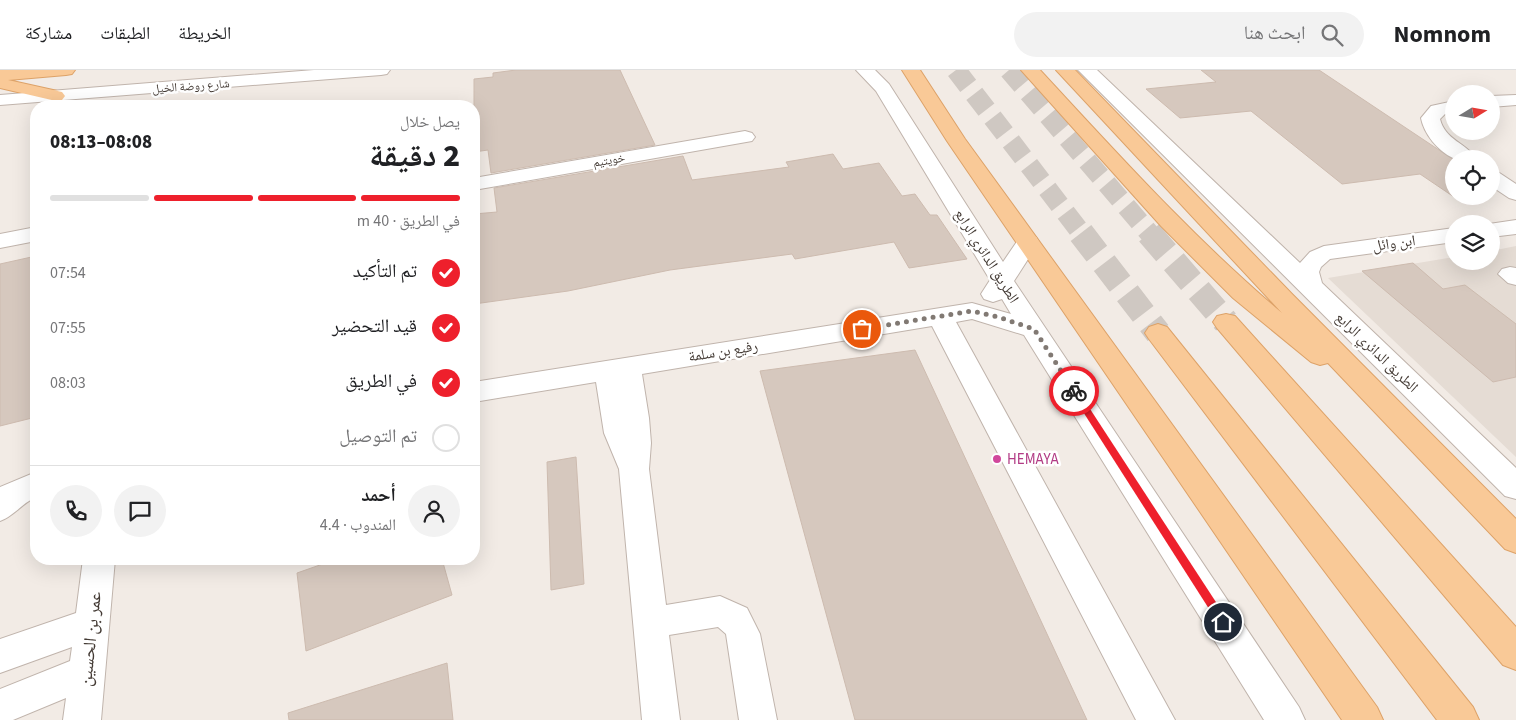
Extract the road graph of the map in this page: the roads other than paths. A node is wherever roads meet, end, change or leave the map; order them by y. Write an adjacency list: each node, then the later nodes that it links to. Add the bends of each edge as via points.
1 (66, 70): 9 (main road)
2 (248, 70): 11 (street)
3 (382, 70): 11 (street, شارع روضة الخيل)
4 (865, 70): 33 (street, الطريق الدائري الرابع, via 883,88)
5 (911, 70): 31 (main road)
6 (1030, 70): 42 (main road, via 1236,289 1292,336)
7 (1065, 70): 42 (main road)
8 (1087, 70): 29 (street, الطريق الدائري الرابع)
9 (0, 75)
10 (0, 83): 13 (main road)
11 (212, 84): 12 (street, شارع روضة الخيل); 16 (street)
12 (98, 93): 13 (street, شارع روضة الخيل); 15 (street)
13 (56, 96): 14 (street, شارع روضة الخيل)
14 (0, 100)
15 (117, 100)
16 (182, 100)
17 (1516, 100): 18 (street)
18 (1500, 101)
19 (1445, 108): 21 (street, via 1430,118 1432,128)
20 (745, 136): 23 (street, خويتيم)
21 (1454, 150)
22 (1500, 182): 24 (street)
23 (480, 183)
24 (1516, 194)
25 (1516, 227): 26 (street)
26 (1500, 229)
27 (30, 235): 30 (street)
28 (1445, 236): 32 (street, ابن وائل)
29 (1259, 237): 32 (street, ابن وائل, via 1294,248); 34 (street, الطريق الدائري الرابع)
30 (0, 241)
31 (1028, 242): 33 (street, رفيع بن سلمة); 59 (main road)
32 (1335, 251): 34 (street, ابن وائل, via 1324,253 1311,262 1307,270)
33 (1002, 282): 35 (street, رفيع بن سلمة, via 988,300); 38 (street, الطريق الدائري الرابع)
34 (1312, 289): 44 (street, الطريق الدائري الرابع)
35 (972, 311): 36 (street, رفيع بن سلمة); 38 (street, رفيع بن سلمة)
36 (940, 316): 40 (street, رفيع بن سلمة); 57 (street)
37 (1226, 322): 50 (main road)
38 (1034, 329): 58 (street, الطريق الدائري الرابع)
39 (1158, 333): 60 (main road)
40 (618, 368): 41 (street, رفيع بن سلمة); 48 (street, via 615,425 625,455 634,469)
41 (480, 391)
42 (1377, 396): 46 (main road)
43 (30, 486): 45 (street, via 11,494)
44 (1516, 487)
45 (0, 508)
46 (1516, 540)
47 (98, 565): 49 (street, عمر بن الحسين)
48 (650, 623): 55 (street); 56 (street, via 720,611 740,623)
49 (91, 624): 51 (street); 52 (street, عمر بن الحسين)
50 (1516, 653)
51 (0, 656)
52 (87, 672): 53 (street); 54 (street, عمر بن الحسين)
53 (0, 707)
54 (82, 720)
55 (661, 720)
56 (758, 720)
57 (1156, 720)
58 (1286, 720)
59 (1364, 720)
60 (1460, 720)

